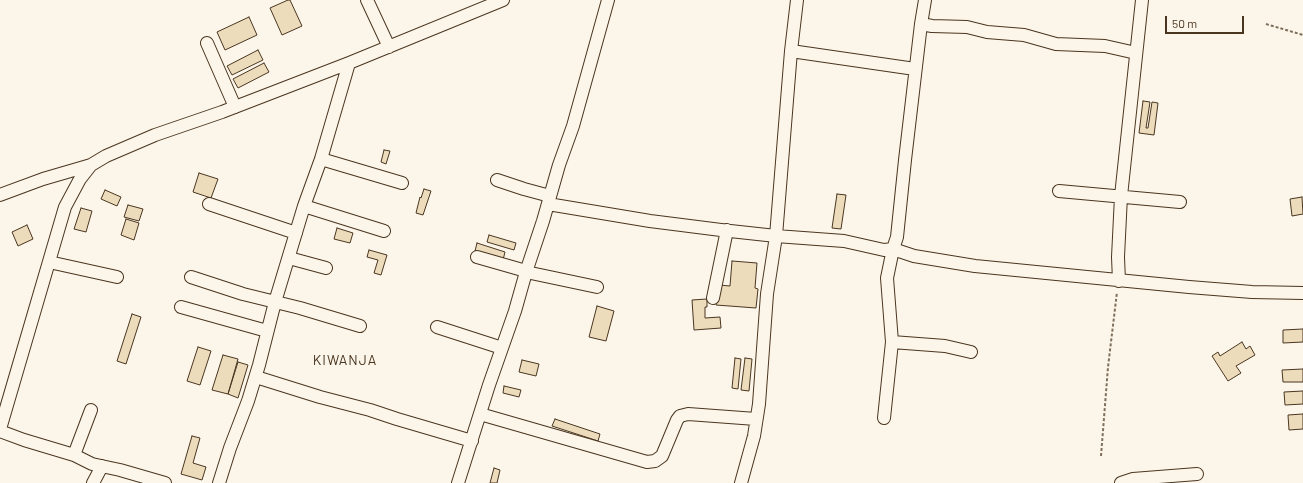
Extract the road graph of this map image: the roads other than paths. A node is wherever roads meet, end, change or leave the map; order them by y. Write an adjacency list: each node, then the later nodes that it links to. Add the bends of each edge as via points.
1 (367, 0): 9 (street)
2 (503, 0): 9 (street)
3 (608, 0): 22 (street, via 573,126)
4 (797, 0): 10 (street)
5 (925, 0): 7 (street)
6 (1142, 0): 11 (street)
7 (921, 24): 11 (street, via 967,27 986,32 1024,35 1056,44 1105,46); 13 (street)
8 (208, 43): 14 (street)
9 (389, 47): 12 (street)
10 (791, 51): 13 (street); 29 (street)
11 (1136, 53): 21 (street)
12 (349, 63): 14 (street); 15 (street)
13 (915, 69): 30 (street, via 897,237)
14 (235, 107): 16 (street, via 155,135)
15 (321, 159): 18 (street); 25 (street)
16 (91, 165): 20 (street); 33 (street, via 65,207)
17 (497, 180): 22 (street)
18 (402, 183)
19 (1059, 190): 21 (street)
20 (0, 195)
21 (1121, 196): 23 (street); 38 (street)
22 (549, 200): 26 (street, via 650,221); 35 (street)
23 (1180, 202)
24 (209, 204): 28 (street)
25 (304, 206): 27 (street); 28 (street)
26 (727, 230): 29 (street); 41 (street)
27 (384, 231)
28 (296, 233): 32 (street)
29 (776, 236): 30 (street, via 844,241 884,250); 54 (street)
30 (892, 249): 38 (street, via 914,256 975,266); 47 (street, via 887,278)
31 (477, 257): 35 (street)
32 (289, 258): 34 (street); 42 (street)
33 (49, 262): 36 (street); 55 (street)
34 (326, 268)
35 (526, 271): 39 (street); 48 (street)
36 (118, 277)
37 (191, 277): 42 (street)
38 (1119, 281): 40 (street, via 1252,292)
39 (597, 287)
40 (1303, 293)
41 (714, 298)
42 (274, 302): 44 (street); 46 (street)
43 (182, 307): 46 (street)
44 (360, 326)
45 (437, 327): 48 (street)
46 (267, 331): 50 (street)
47 (892, 342): 49 (street, via 945,346); 53 (street)
48 (502, 348): 52 (street)
49 (971, 352)
50 (256, 376): 56 (street); 62 (street)
51 (91, 410): 57 (street)
52 (480, 414): 54 (street, via 647,462 656,461 662,456 680,416 688,414); 56 (street)
53 (884, 418)
54 (756, 419): 64 (street)
55 (0, 430): 57 (street, via 24,440)
56 (472, 441): 63 (street)
57 (74, 454): 58 (street, via 84,461)
58 (102, 466): 60 (street); 61 (street)
59 (1197, 474): 65 (street)
60 (93, 483)
61 (165, 483)
62 (219, 483)
63 (458, 483)
64 (741, 483)
65 (1121, 483)

